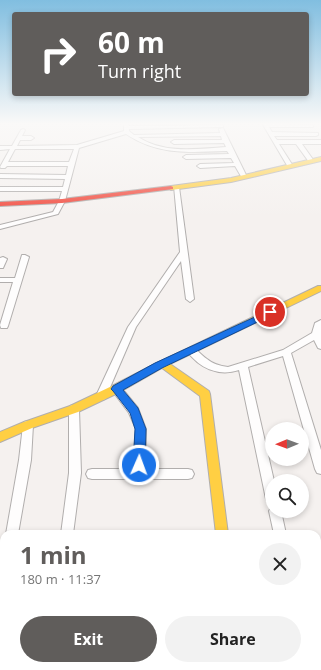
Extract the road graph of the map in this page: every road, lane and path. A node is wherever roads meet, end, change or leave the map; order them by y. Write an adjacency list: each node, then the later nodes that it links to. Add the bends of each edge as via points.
1 (10, 154): 9 (street)
2 (75, 154): 10 (street)
3 (283, 154): 13 (street)
4 (306, 154): 8 (street)
5 (234, 156): 6 (street); 11 (street)
6 (186, 157)
7 (321, 159): 8 (street)
8 (311, 161): 13 (street)
9 (5, 164): 10 (street); 14 (street)
10 (72, 164): 16 (street)
11 (238, 164): 12 (street); 17 (street)
12 (200, 166)
13 (290, 166): 17 (street)
14 (0, 172)
15 (0, 176): 16 (street)
16 (68, 177): 20 (street)
17 (244, 177): 18 (street)
18 (176, 187): 21 (street); 24 (street)
19 (0, 189): 20 (street)
20 (65, 189): 21 (street)
21 (62, 201): 22 (street); 23 (street, via 52,215)
22 (0, 204)
23 (0, 227)
24 (184, 252): 29 (street); 39 (street, via 132,327)
25 (26, 258): 27 (street)
26 (0, 280): 27 (street)
27 (18, 280): 31 (street)
28 (321, 288): 34 (street)
29 (190, 299)
30 (321, 323): 32 (street)
31 (4, 326)
32 (316, 335): 33 (street); 35 (street)
33 (321, 346)
34 (191, 350): 36 (street); 37 (street, via 204,362 217,369 228,370)
35 (286, 352): 37 (street); 43 (street)
36 (163, 364): 38 (street); 51 (street, via 205,394)
37 (243, 366): 47 (street)
38 (116, 389): 39 (street); 45 (street, via 134,411 140,429)
39 (101, 396): 40 (street)
40 (74, 409): 41 (street); 50 (street, via 75,473)
41 (28, 425): 42 (street); 49 (street, via 26,460)
42 (0, 437)
43 (321, 469)
44 (92, 474): 45 (street)
45 (139, 474): 46 (street)
46 (188, 474)
47 (267, 474)
48 (277, 518): 52 (street)
49 (13, 530)
50 (68, 530)
51 (222, 530)
52 (279, 530)

